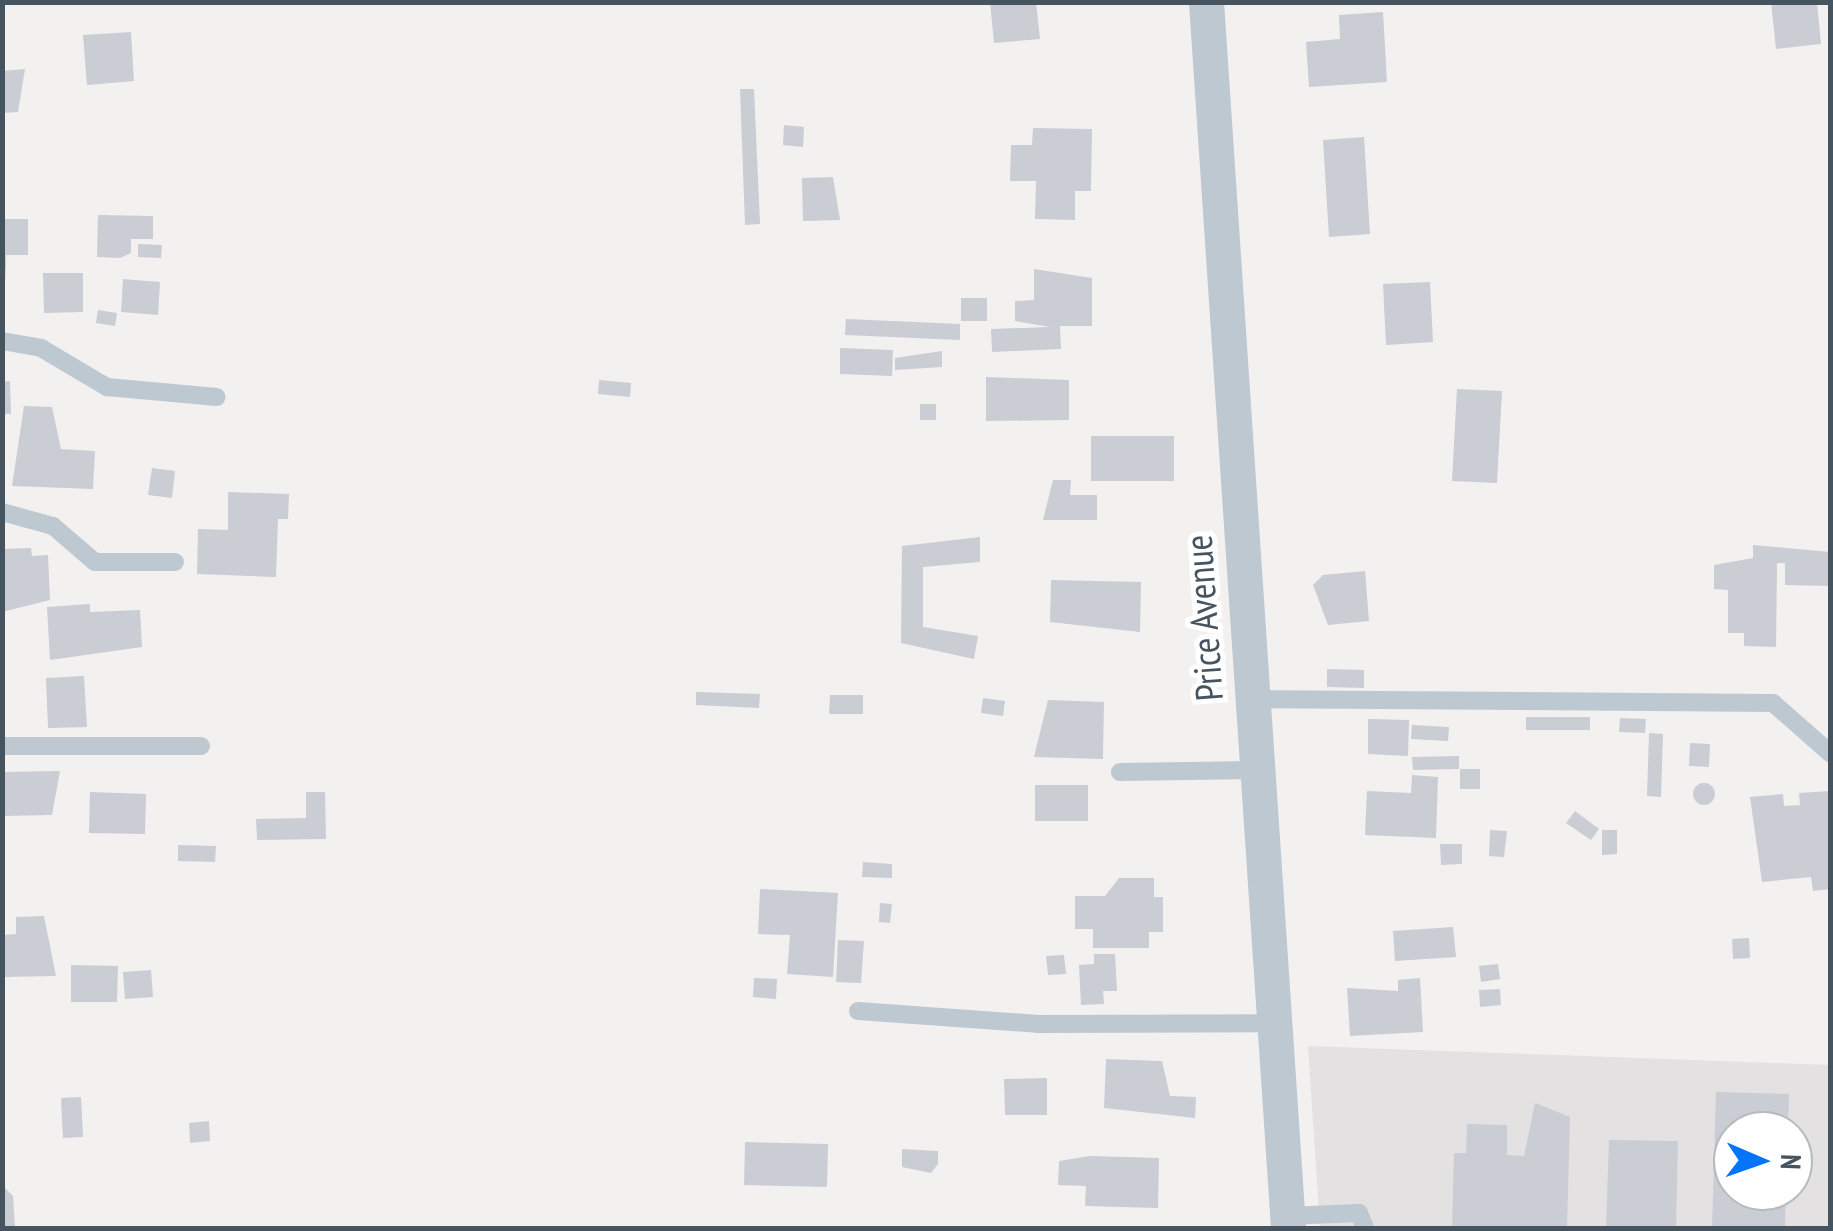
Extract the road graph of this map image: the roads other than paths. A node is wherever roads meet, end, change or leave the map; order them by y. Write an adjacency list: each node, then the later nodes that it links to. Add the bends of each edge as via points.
1 (1206, 2): 6 (street, Price Avenue)
2 (2, 341): 3 (lane, via 40,348 107,387)
3 (218, 397)
4 (2, 512): 5 (lane, via 53,526 95,562)
5 (175, 562)
6 (1250, 699): 9 (lane, via 1773,703); 10 (street, Price Avenue)
7 (2, 746): 8 (lane)
8 (200, 746)
9 (1830, 753)
10 (1255, 770): 11 (lane); 13 (street, Price Avenue)
11 (1120, 772)
12 (858, 1011): 13 (lane, via 1038,1024)
13 (1274, 1023): 14 (street, Price Avenue)
14 (1287, 1222): 15 (lane, via 1359,1213)
15 (1365, 1228)

